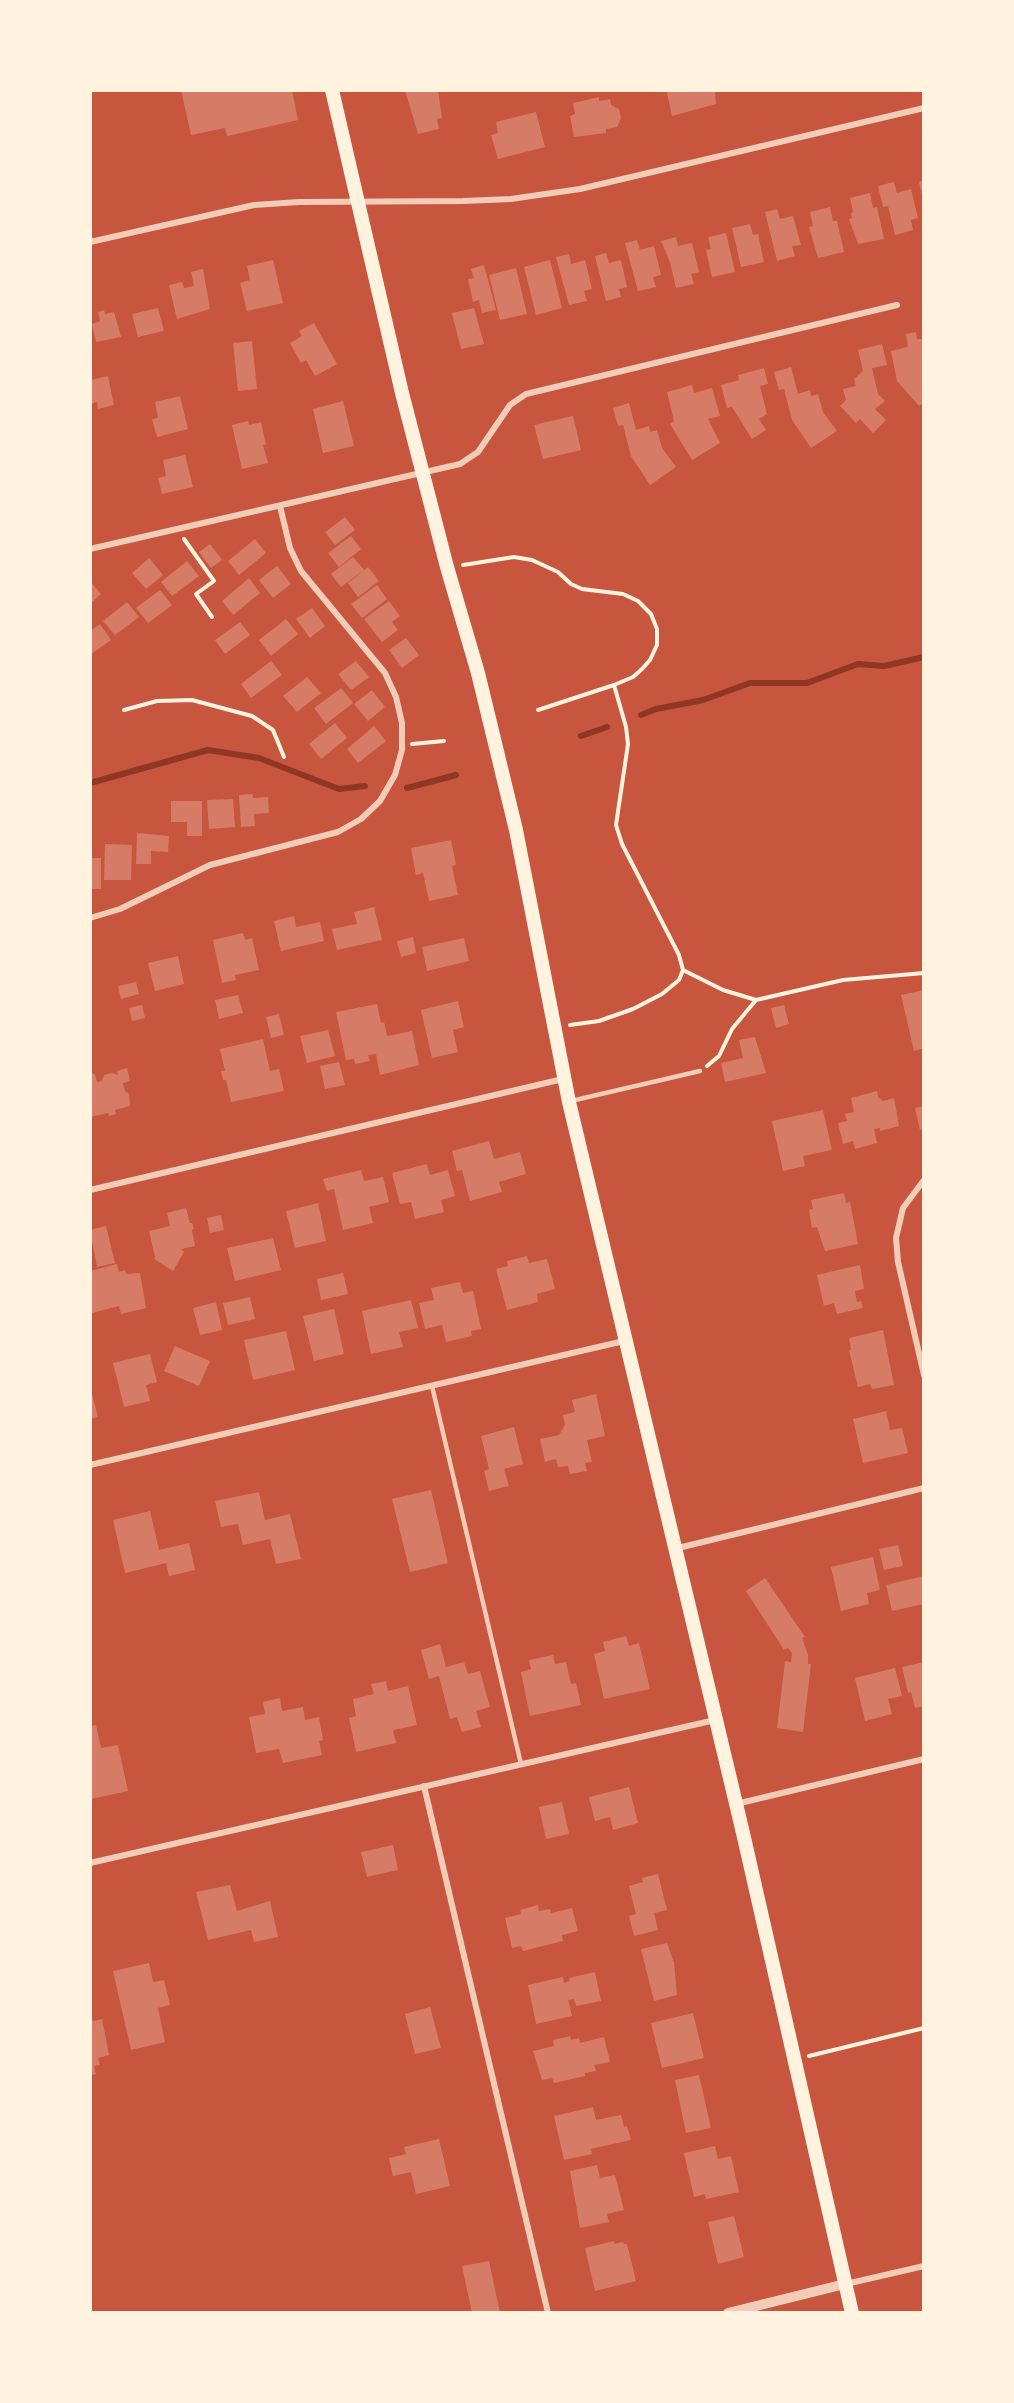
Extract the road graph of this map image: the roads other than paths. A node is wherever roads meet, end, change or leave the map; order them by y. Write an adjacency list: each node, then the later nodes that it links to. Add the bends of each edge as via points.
1 (332, 90): 3 (main road)
2 (924, 108): 3 (street, via 580,189 511,199)
3 (358, 202): 4 (street, via 254,205); 6 (main road)
4 (90, 242)
5 (897, 305): 6 (street, via 526,394 510,405 478,452 460,464)
6 (423, 473): 7 (street); 11 (main road, via 516,830)
7 (280, 506): 8 (street); 9 (street, via 290,548 301,571 385,673 396,697 402,743 395,775 380,801 361,819 338,832 210,865 120,909)
8 (90, 549)
9 (90, 918)
10 (700, 1071): 12 (lane)
11 (564, 1079): 12 (main road); 14 (street)
12 (569, 1102): 15 (main road)
13 (924, 1180): 16 (street, via 903,1208 896,1238)
14 (90, 1190)
15 (624, 1341): 17 (street); 20 (main road)
16 (924, 1375)
17 (432, 1386): 18 (street); 23 (lane)
18 (90, 1465)
19 (924, 1488): 20 (street)
20 (674, 1549): 21 (main road)
21 (716, 1720): 23 (street); 25 (main road)
22 (924, 1759): 25 (street)
23 (521, 1764): 24 (street)
24 (424, 1786): 26 (street); 29 (street)
25 (736, 1804): 28 (main road)
26 (90, 1863)
27 (924, 2266): 28 (street)
28 (845, 2284): 30 (street); 31 (main road)
29 (548, 2313)
30 (728, 2313)
31 (852, 2313)

